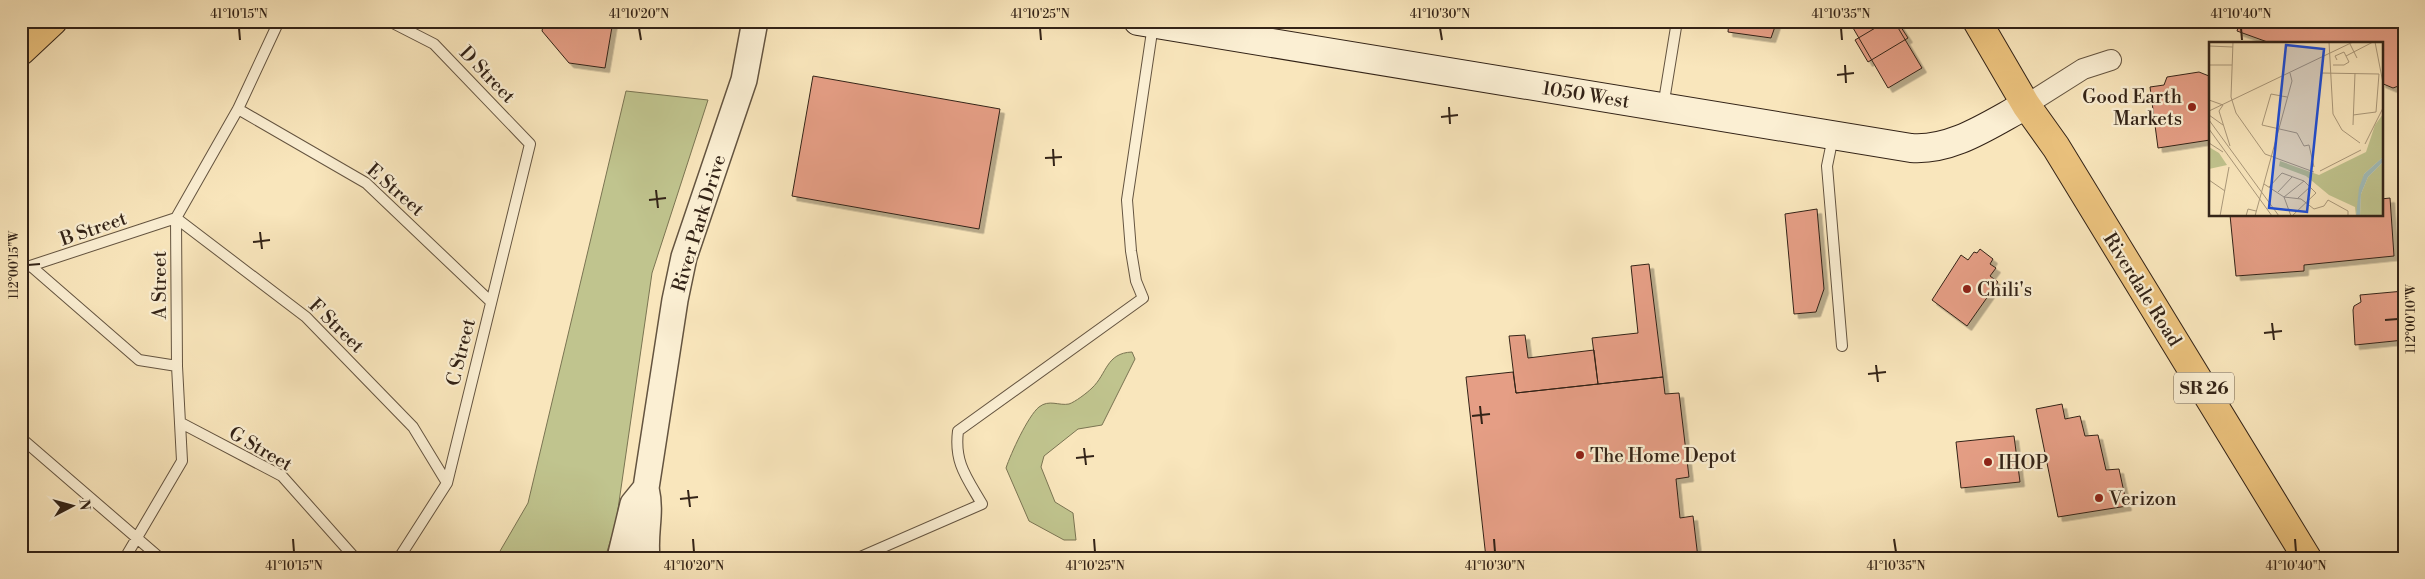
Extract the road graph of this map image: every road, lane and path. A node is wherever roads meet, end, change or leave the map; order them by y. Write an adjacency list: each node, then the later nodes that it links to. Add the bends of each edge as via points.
1 (53, 21): 8 (main road)
2 (279, 21): 12 (lane)
3 (389, 21): 14 (lane, D Street, via 434,44)
4 (755, 21): 24 (street, River Park Drive, via 744,80 684,257)
5 (1677, 21): 11 (lane)
6 (1977, 21): 10 (main road, Riverdale Road / SR 26)
7 (1148, 22): 11 (main road, 1050 West); 32 (lane, via 1126,200 1136,281 1143,298 958,431 958,462 982,504)
8 (21, 51)
9 (2111, 60): 10 (street, via 2082,69)
10 (2026, 105): 13 (main road, 1050 West, via 1960,139 1937,147 1904,148); 33 (main road, Riverdale Road / SR 26, via 2056,147)
11 (1663, 106): 13 (main road, 1050 West)
12 (238, 109): 15 (lane); 18 (lane, E Street, via 366,183)
13 (1833, 136): 19 (lane, via 1827,166)
14 (530, 144): 18 (lane, C Street)
15 (176, 218): 16 (lane, B Street); 20 (lane, A Street); 23 (lane, F Street, via 306,316 413,427)
16 (32, 267): 17 (lane, B Street); 20 (lane, via 139,360)
17 (21, 269)
18 (490, 301): 23 (lane, C Street)
19 (1842, 346)
20 (177, 366): 21 (lane, A Street)
21 (181, 423): 25 (lane, A Street, via 182,461); 28 (lane, G Street, via 282,476)
22 (21, 438): 25 (lane)
23 (447, 483): 29 (lane, C Street)
24 (646, 488): 30 (street, River Park Drive, via 633,504); 31 (street, River Park Drive, via 650,506 645,543)
25 (138, 537): 26 (lane, A Street); 27 (lane)
26 (125, 558)
27 (160, 558)
28 (354, 558)
29 (399, 558)
30 (620, 558)
31 (647, 558)
32 (858, 558)
33 (2307, 558)

